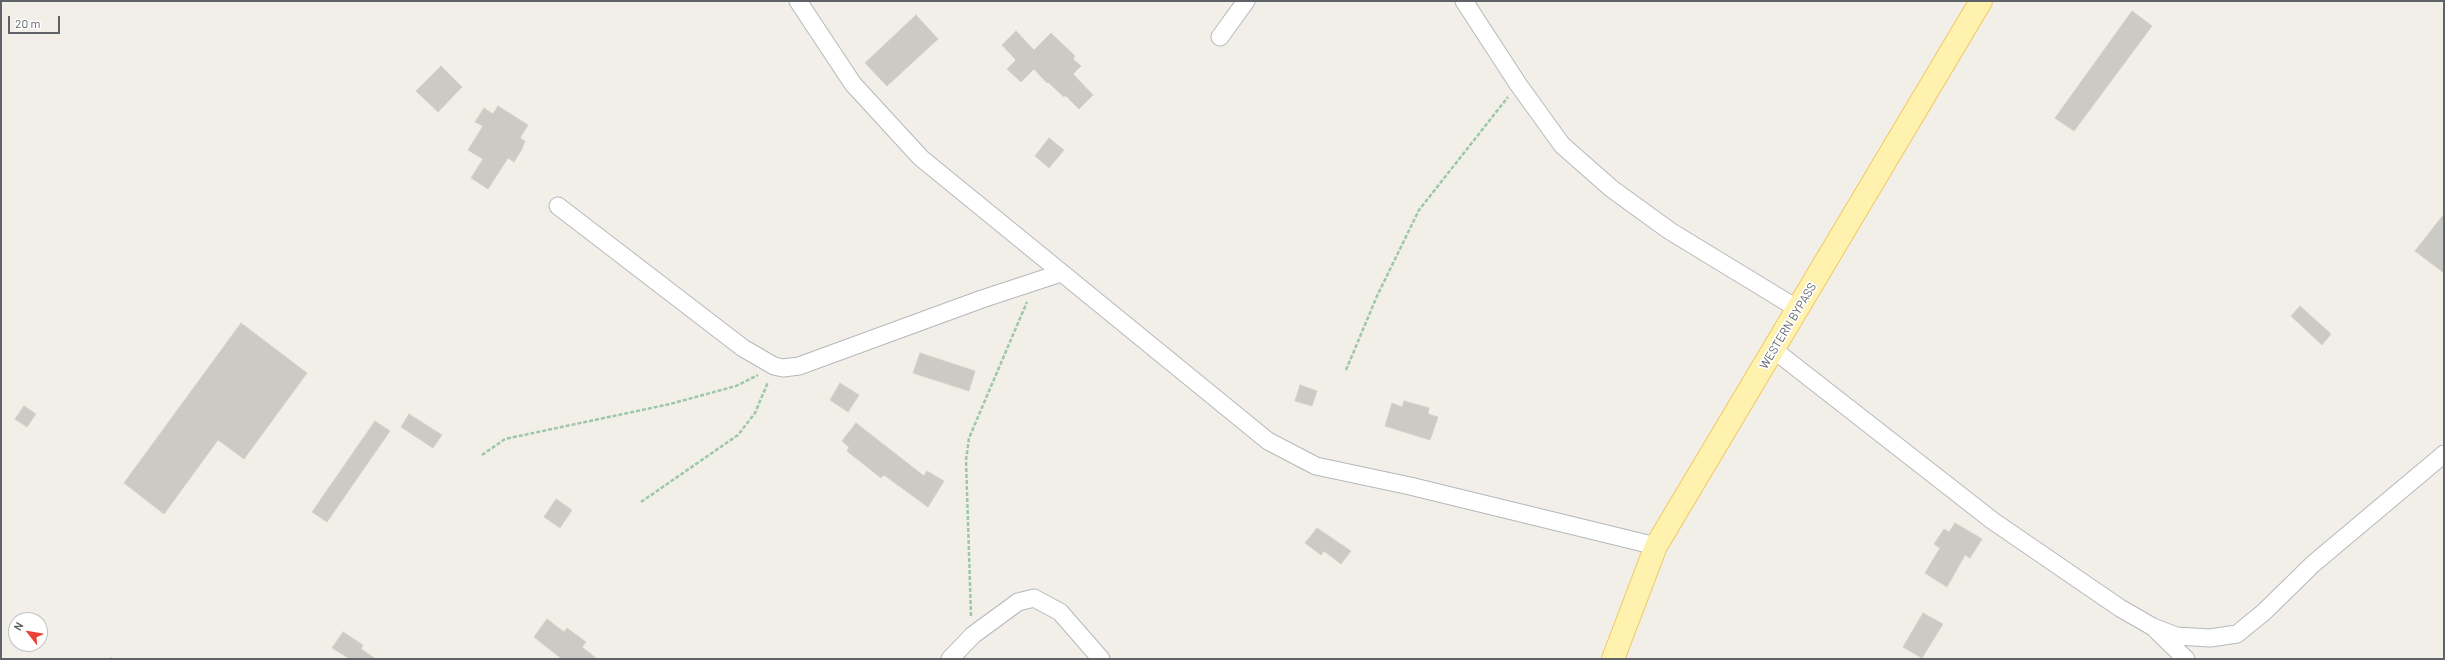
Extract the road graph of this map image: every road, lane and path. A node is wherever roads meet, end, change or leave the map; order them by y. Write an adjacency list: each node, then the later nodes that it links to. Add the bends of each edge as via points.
1 (798, 1): 8 (street, via 853,84 882,118 921,158)
2 (1246, 1): 5 (street)
3 (1464, 1): 6 (street)
4 (1981, 1): 10 (main road, WESTERN BYPASS)
5 (1220, 37)
6 (1518, 84): 10 (street, via 1562,145 1612,189 1670,231); 13 (path, via 1419,210 1376,296)
7 (558, 206): 12 (street, via 743,348)
8 (1061, 274): 9 (street); 17 (street, via 1268,440 1316,466 1403,484)
9 (1035, 283): 12 (street, via 982,299 799,366); 19 (path, via 969,438 966,460 968,568)
10 (1798, 309): 11 (main road, WESTERN BYPASS)
11 (1774, 350): 17 (main road, WESTERN BYPASS); 18 (street, via 1993,521 2082,583)
12 (774, 366): 15 (path, via 736,386 722,390 670,404 505,439); 16 (path, via 755,413 738,435)
13 (1346, 370)
14 (2444, 454): 18 (street, via 2313,564 2264,612 2237,634 2210,638 2176,636)
15 (482, 455)
16 (641, 502)
17 (1656, 546): 22 (main road, WESTERN BYPASS)
18 (2153, 627): 23 (street)
19 (973, 635): 20 (street); 21 (street, via 1018,602 1034,598 1060,612)
20 (950, 659)
21 (1101, 659)
22 (1613, 659)
23 (2186, 659)

